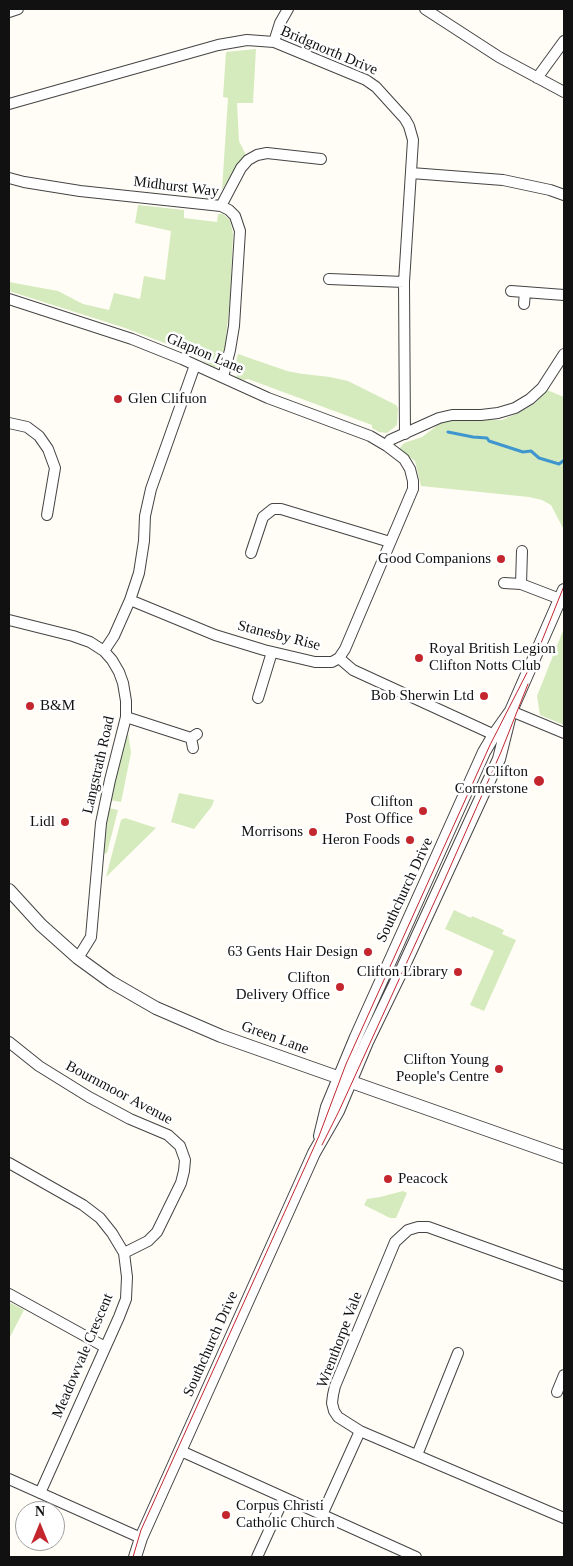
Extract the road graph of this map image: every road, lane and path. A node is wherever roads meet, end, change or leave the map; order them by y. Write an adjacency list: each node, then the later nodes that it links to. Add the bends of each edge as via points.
1 (18, 9): 4 (street)
2 (288, 9): 6 (street)
3 (425, 9): 7 (street)
4 (9, 12)
5 (564, 41): 7 (street)
6 (274, 42): 9 (street, Bridgnorth Drive, via 247,40 218,45); 11 (street, Bridgnorth Drive, via 376,87 409,126 413,140)
7 (537, 78): 8 (street)
8 (564, 92)
9 (9, 104)
10 (321, 159): 14 (street, via 267,153 257,155 241,168)
11 (411, 172): 13 (street, via 503,180); 16 (street, Bridgnorth Drive)
12 (9, 178): 14 (street, Midhurst Way, via 80,191)
13 (564, 195)
14 (221, 206): 24 (street, Midhurst Way, via 235,216 240,231 234,326)
15 (329, 279): 16 (street)
16 (404, 282): 26 (street, Bridgnorth Drive)
17 (511, 291): 18 (street)
18 (525, 292): 19 (street); 21 (street)
19 (564, 295)
20 (9, 299): 23 (street, Glapton Lane, via 132,339)
21 (524, 304)
22 (564, 354): 26 (street, via 542,388 515,408 490,414 439,418)
23 (195, 365): 24 (street, Glapton Lane); 35 (street, via 151,489 139,573)
24 (223, 377): 27 (street, Glapton Lane, via 268,398 370,436)
25 (9, 423): 28 (street, via 27,427 48,449 55,468)
26 (405, 434): 27 (street, via 390,440)
27 (386, 446): 29 (street, Stanesby Rise, via 404,460 413,480 412,490)
28 (47, 515)
29 (390, 542): 31 (street, via 281,509 263,517); 39 (street, Stanesby Rise, via 345,649)
30 (522, 551): 33 (street)
31 (251, 553)
32 (504, 583): 33 (street)
33 (521, 584): 34 (street)
34 (562, 595): 41 (street, Southchurch Drive)
35 (130, 600): 37 (street); 38 (street, Stanesby Rise, via 215,635)
36 (9, 620): 37 (street, Langstrath Road, via 73,636)
37 (104, 652): 42 (street, Langstrath Road, via 123,683)
38 (272, 652): 39 (street, Stanesby Rise, via 315,662 327,663); 40 (street)
39 (338, 658): 44 (street, via 354,670)
40 (258, 700)
41 (511, 710): 43 (street); 44 (street, Southchurch Drive)
42 (126, 717): 45 (street); 47 (street, Langstrath Road, via 101,823 91,937)
43 (564, 733)
44 (499, 737): 49 (street, Southchurch Drive, via 484,752)
45 (194, 740)
46 (9, 890): 47 (street, Green Lane)
47 (78, 958): 49 (street, Green Lane, via 156,1008 214,1033)
48 (9, 1042): 52 (street, Bournmoor Avenue, via 39,1066 130,1119 168,1136 180,1146 185,1160 183,1177 157,1232)
49 (345, 1080): 50 (street, Green Lane); 60 (street, Southchurch Drive, via 324,1117 318,1145)
50 (564, 1157)
51 (9, 1164): 52 (street, Meadowvale Crescent, via 83,1205 100,1218)
52 (124, 1254): 55 (street, Meadowvale Crescent, via 126,1299)
53 (564, 1276): 59 (street, Wrenthorpe Vale, via 428,1228 408,1230 396,1242 333,1395 338,1417)
54 (9, 1294): 55 (street)
55 (106, 1347): 63 (street, Meadowvale Crescent)
56 (458, 1353): 61 (street)
57 (564, 1375): 58 (street)
58 (557, 1392)
59 (360, 1431): 61 (street, Wrenthorpe Vale); 65 (street)
60 (181, 1451): 64 (street); 67 (street, Southchurch Drive)
61 (417, 1455): 66 (street, Wrenthorpe Vale)
62 (9, 1480): 63 (street)
63 (40, 1493): 67 (street)
64 (284, 1498): 65 (street); 69 (street)
65 (322, 1515): 70 (street)
66 (564, 1518)
67 (141, 1538): 68 (street, Southchurch Drive)
68 (135, 1557)
69 (257, 1557)
70 (416, 1557)

